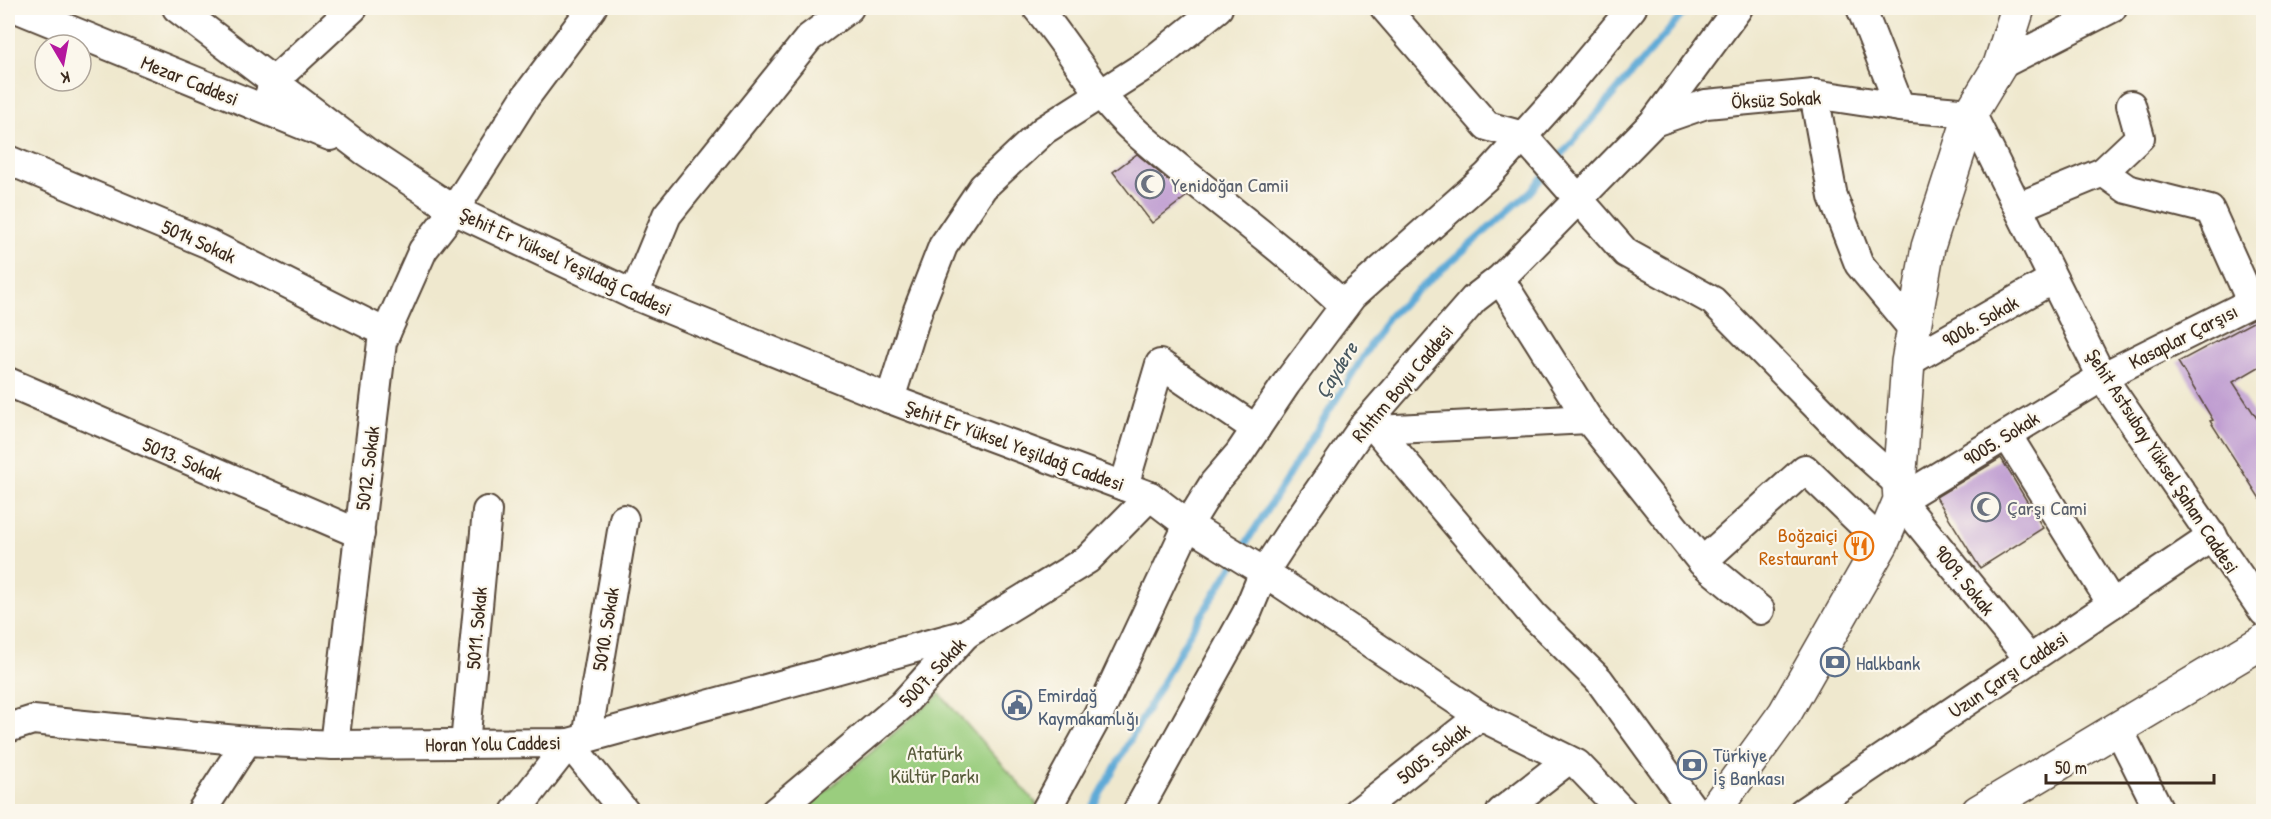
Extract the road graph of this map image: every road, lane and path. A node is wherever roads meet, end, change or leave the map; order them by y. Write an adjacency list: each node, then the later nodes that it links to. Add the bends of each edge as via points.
1 (16, 8): 20 (street, Mezar Caddesi)
2 (177, 8): 15 (street)
3 (353, 8): 15 (street)
4 (592, 8): 29 (street, 5012. Sokak, via 525,98)
5 (849, 8): 32 (street, via 808,38 667,215)
6 (1037, 8): 16 (street)
7 (1218, 8): 16 (street, via 1152,61)
8 (1385, 8): 23 (street, via 1487,126)
9 (1632, 8): 23 (street)
10 (1738, 8): 22 (street, Rıhtım Boyu Caddesi)
11 (1861, 8): 19 (street)
12 (2018, 8): 14 (main road)
13 (2112, 8): 14 (street)
14 (2000, 65): 21 (main road)
15 (274, 81): 20 (street); 24 (street)
16 (1100, 94): 34 (street, via 1136,132 1307,270); 40 (street, via 1044,130 983,187 943,246)
17 (1814, 94): 19 (street, Öksüz Sokak); 22 (street, Öksüz Sokak, via 1706,104); 35 (street, via 1833,197 1859,264)
18 (2131, 105): 26 (street, via 2140,137)
19 (1900, 107): 21 (street, Öksüz Sokak)
20 (264, 110): 24 (street, Mezar Caddesi)
21 (1971, 113): 28 (street, Şehit Astsubay Yüksel Şahan Caddesi); 35 (main road, via 1928,247)
22 (1654, 122): 27 (street, Rıhtım Boyu Caddesi)
23 (1523, 136): 27 (street, 9009. Sokak); 34 (street, via 1487,176)
24 (365, 151): 29 (street, Şehit Er Yüksel Yeşildağ Caddesi)
25 (8, 160): 36 (street, 5014 Sokak, via 210,244)
26 (2103, 172): 28 (street); 33 (street, via 2127,189 2210,210)
27 (1581, 199): 30 (street, Rıhtım Boyu Caddesi); 46 (street, 9009. Sokak, via 1626,253 1713,301)
28 (2018, 207): 31 (street, Şehit Astsubay Yüksel Şahan Caddesi)
29 (454, 210): 32 (street, Şehit Er Yüksel Yeşildağ Caddesi); 36 (street, 5012. Sokak, via 423,250)
30 (1500, 279): 41 (street); 42 (street, Rıhtım Boyu Caddesi, via 1474,299)
31 (2053, 279): 37 (street, 9006. Sokak); 38 (street, Şehit Astsubay Yüksel Şahan Caddesi)
32 (634, 295): 40 (street, Şehit Er Yüksel Yeşildağ Caddesi)
33 (2257, 298): 38 (street, Kasaplar Çarşısı)
34 (1344, 306): 43 (street)
35 (1913, 329): 37 (main road)
36 (386, 333): 51 (street, 5012. Sokak)
37 (1908, 362): 46 (main road)
38 (2102, 376): 44 (street, 9005. Sokak); 52 (street, Şehit Astsubay Yüksel Şahan Caddesi)
39 (8, 382): 51 (street, 5013. Sokak)
40 (890, 399): 45 (street, Şehit Er Yüksel Yeşildağ Caddesi)
41 (1588, 419): 42 (street); 54 (street)
42 (1371, 427): 55 (street, Rıhtım Boyu Caddesi); 80 (street, via 1534,616 1599,680)
43 (1256, 429): 45 (street, via 1160,364); 50 (street, via 1214,483)
44 (2007, 435): 46 (street, 9005. Sokak); 56 (street)
45 (1124, 486): 47 (street, Şehit Er Yüksel Yeşildağ Caddesi)
46 (1899, 492): 53 (main road); 61 (street, 9009. Sokak)
47 (1150, 496): 50 (street, Şehit Er Yüksel Yeşildağ Caddesi); 59 (street, 5007. Sokak, via 1088,559)
48 (487, 511): 68 (street, 5011. Sokak)
49 (624, 519): 67 (street, 5010. Sokak)
50 (1188, 525): 55 (street, Şehit Er Yüksel Yeşildağ Caddesi); 76 (street, via 1103,706)
51 (360, 534): 69 (street, 5012. Sokak)
52 (2213, 536): 56 (street, Uzun Çarşı Caddesi); 58 (street, Şehit Astsubay Yüksel Şahan Caddesi)
53 (1882, 543): 54 (street, via 1805,468); 81 (main road, via 1785,714)
54 (1702, 562): 57 (street)
55 (1264, 572): 63 (street, Şehit Er Yüksel Yeşildağ Caddesi); 71 (street, Rıhtım Boyu Caddesi, via 1247,613)
56 (2112, 604): 61 (street, Uzun Çarşı Caddesi)
57 (1760, 610)
58 (2264, 612)
59 (966, 634): 67 (street, Horan Yolu Caddesi); 75 (street, 5007. Sokak, via 902,705)
60 (2264, 641): 65 (main road)
61 (2029, 659): 82 (street, Uzun Çarşı Caddesi)
62 (8, 706): 64 (street)
63 (1480, 716): 70 (street, Şehit Er Yüksel Yeşildağ Caddesi); 77 (street, 5005. Sokak)
64 (20, 724): 66 (street, Horan Yolu Caddesi)
65 (2118, 728): 83 (main road); 84 (street)
66 (247, 741): 69 (street, Horan Yolu Caddesi); 72 (street)
67 (578, 741): 68 (street, Horan Yolu Caddesi); 73 (street); 74 (street)
68 (465, 744): 69 (street, Horan Yolu Caddesi)
69 (334, 745)
70 (1568, 760): 78 (street); 79 (street, Şehit Er Yüksel Yeşildağ Caddesi, via 1577,764)
71 (1142, 809)
72 (201, 812)
73 (515, 812)
74 (625, 812)
75 (775, 812)
76 (1046, 812)
77 (1358, 812)
78 (1501, 812)
79 (1623, 812)
80 (1695, 812)
81 (1713, 812)
82 (1803, 812)
83 (1978, 812)
84 (2160, 812)

